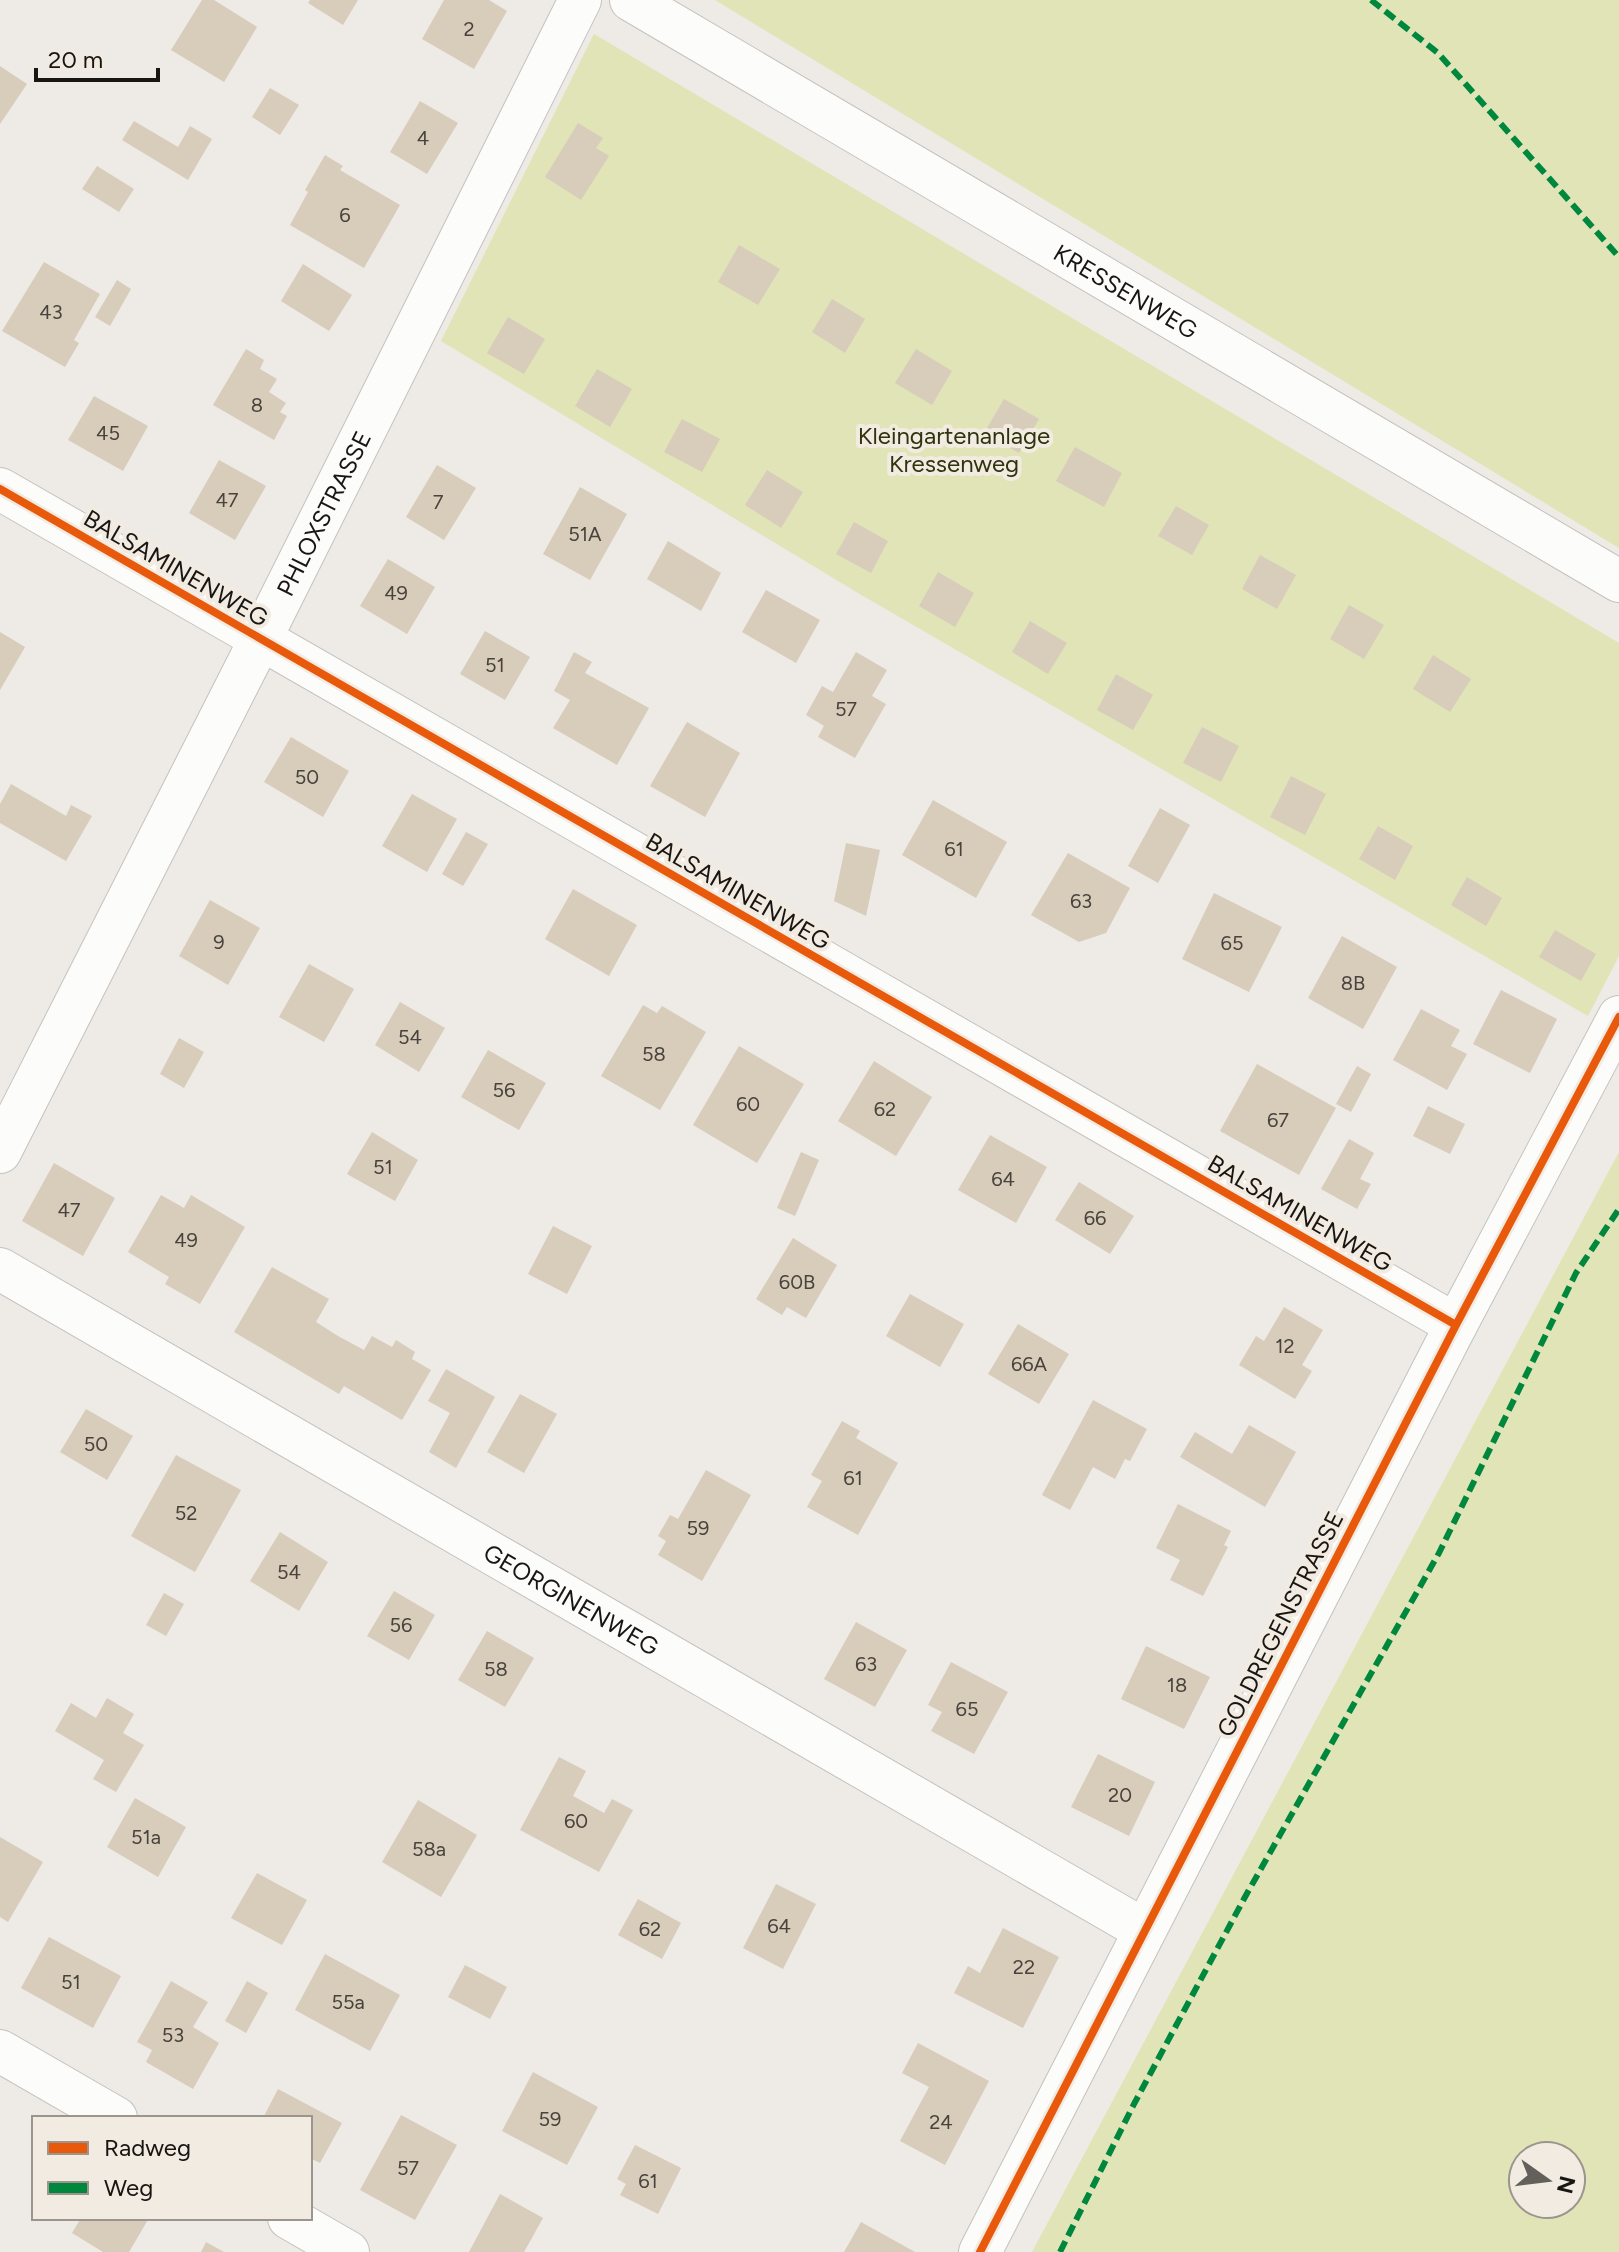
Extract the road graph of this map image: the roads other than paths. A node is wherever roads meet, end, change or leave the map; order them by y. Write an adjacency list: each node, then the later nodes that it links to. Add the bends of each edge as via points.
1 (580, 0): 5 (street, PHLOXSTRASSE)
2 (631, 0): 4 (street, KRESSENWEG)
3 (0, 489): 5 (street, BALSAMINENWEG)
4 (1619, 581)
5 (260, 640): 7 (street, PHLOXSTRASSE); 9 (street, BALSAMINENWEG)
6 (1619, 1017): 9 (street, GOLDREGENSTRASSE)
7 (0, 1152)
8 (0, 1269): 10 (street, GEORGINENWEG)
9 (1456, 1325): 10 (street, GOLDREGENSTRASSE)
10 (1144, 1930): 15 (street, GOLDREGENSTRASSE)
11 (0, 2051): 12 (street)
12 (113, 2116)
13 (292, 2220): 14 (street)
14 (348, 2252)
15 (980, 2252)

